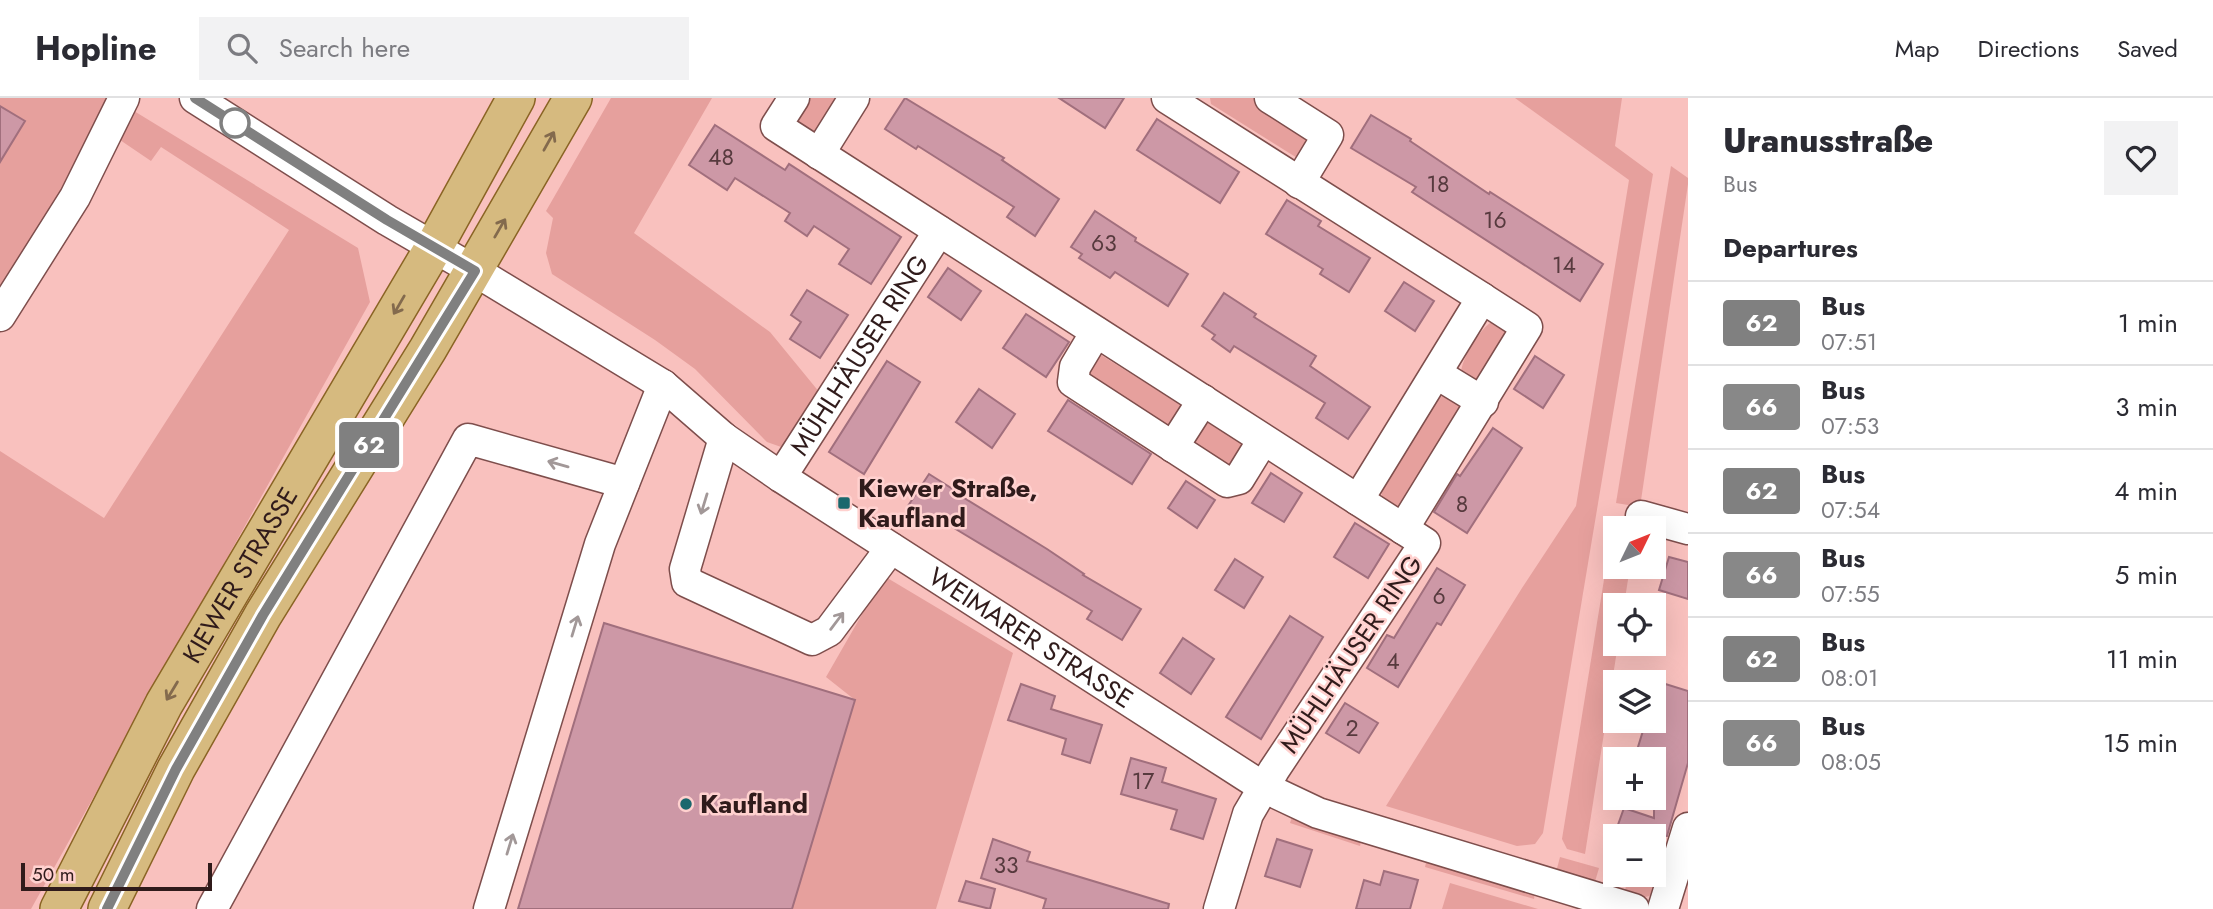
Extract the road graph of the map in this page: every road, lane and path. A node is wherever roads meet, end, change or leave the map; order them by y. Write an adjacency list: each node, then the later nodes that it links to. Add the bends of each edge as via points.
1 (124, 98): 15 (street, via 75,197)
2 (195, 98): 12 (street)
3 (516, 98): 12 (main road, KIEWER STRASSE)
4 (573, 98): 13 (main road, KIEWER STRASSE, one-way to 4)
5 (793, 98): 9 (street, MÜHLHÄUSER RING, via 776,126)
6 (855, 98): 9 (street)
7 (1270, 98): 10 (street, via 1328,135)
8 (1183, 102): 10 (street, MÜHLHÄUSER RING)
9 (819, 154): 11 (street, MÜHLHÄUSER RING)
10 (1299, 183): 14 (street, MÜHLHÄUSER RING)
11 (939, 231): 16 (street, MÜHLHÄUSER RING); 24 (street, MÜHLHÄUSER RING)
12 (434, 247): 13 (street); 33 (main road, KIEWER STRASSE, one-way to 33, via 164,704)
13 (475, 271): 18 (street, WEIMARER STRASSE); 34 (main road, KIEWER STRASSE, via 263,615 176,769)
14 (1482, 298): 17 (street); 20 (street, MÜHLHÄUSER RING, via 1527,327)
15 (0, 316)
16 (1096, 332): 19 (street, MÜHLHÄUSER RING); 23 (street, via 1075,367 1073,382)
17 (1437, 374): 20 (street); 26 (street)
18 (663, 385): 21 (street, WEIMARER STRASSE); 25 (street)
19 (1203, 400): 22 (street, MÜHLHÄUSER RING); 23 (street)
20 (1483, 402): 28 (street, MÜHLHÄUSER RING)
21 (723, 438): 24 (street, WEIMARER STRASSE); 30 (street, one-way to 30, via 685,569 687,583 812,640 829,631)
22 (1263, 440): 23 (street, via 1239,479 1227,482); 26 (street, MÜHLHÄUSER RING)
23 (1173, 447)
24 (781, 477): 30 (street, WEIMARER STRASSE)
25 (624, 482): 35 (street, one-way to 35, via 468,439); 36 (street, one-way to 25, via 600,544)
26 (1358, 500): 28 (street, MÜHLHÄUSER RING)
27 (1666, 523): 29 (street)
28 (1403, 529): 31 (street, MÜHLHÄUSER RING, via 1425,543)
29 (1688, 529)
30 (891, 548): 31 (street, WEIMARER STRASSE)
31 (1264, 787): 37 (street, via 1248,814); 38 (street, WEIMARER STRASSE, via 1318,813)
32 (1688, 828): 39 (street)
33 (59, 909)
34 (107, 909)
35 (212, 909)
36 (489, 909)
37 (1219, 909)
38 (1634, 909)
39 (1662, 909)

